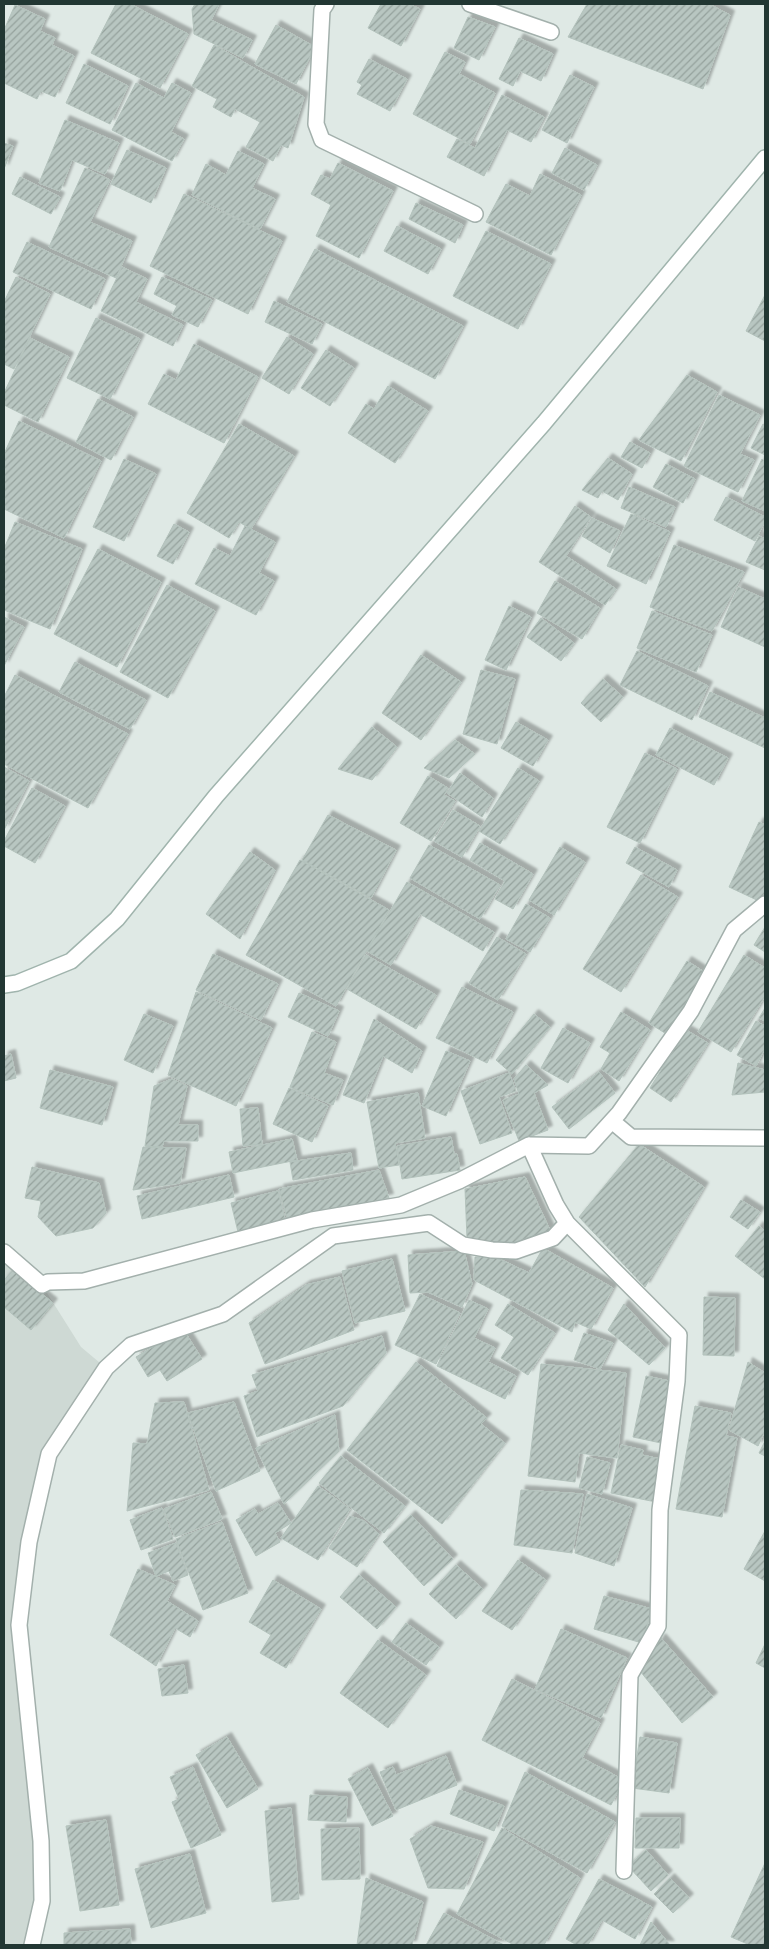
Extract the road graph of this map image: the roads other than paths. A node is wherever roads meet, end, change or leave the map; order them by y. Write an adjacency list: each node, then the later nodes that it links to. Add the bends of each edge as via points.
1 (326, 4): 5 (street, via 322,10 316,124 322,140)
2 (470, 4): 3 (street)
3 (551, 32)
4 (765, 158): 7 (street, via 544,424 216,796 117,919 71,961)
5 (475, 214)
6 (765, 904): 8 (street, via 734,930 691,1011)
7 (4, 985)
8 (612, 1121): 9 (street, via 631,1138); 10 (street, via 589,1146)
9 (765, 1138)
10 (529, 1145): 11 (street); 12 (street, via 459,1181 401,1205 312,1220 84,1281 42,1285)
11 (567, 1223): 13 (street, via 679,1336 677,1381 660,1510 658,1626 630,1675); 14 (street, via 553,1238 516,1251 463,1245 429,1223 332,1236 223,1314 131,1345 106,1368 48,1454 29,1542 19,1625 42,1841 42,1901)
12 (4, 1252)
13 (624, 1871)
14 (32, 1945)

